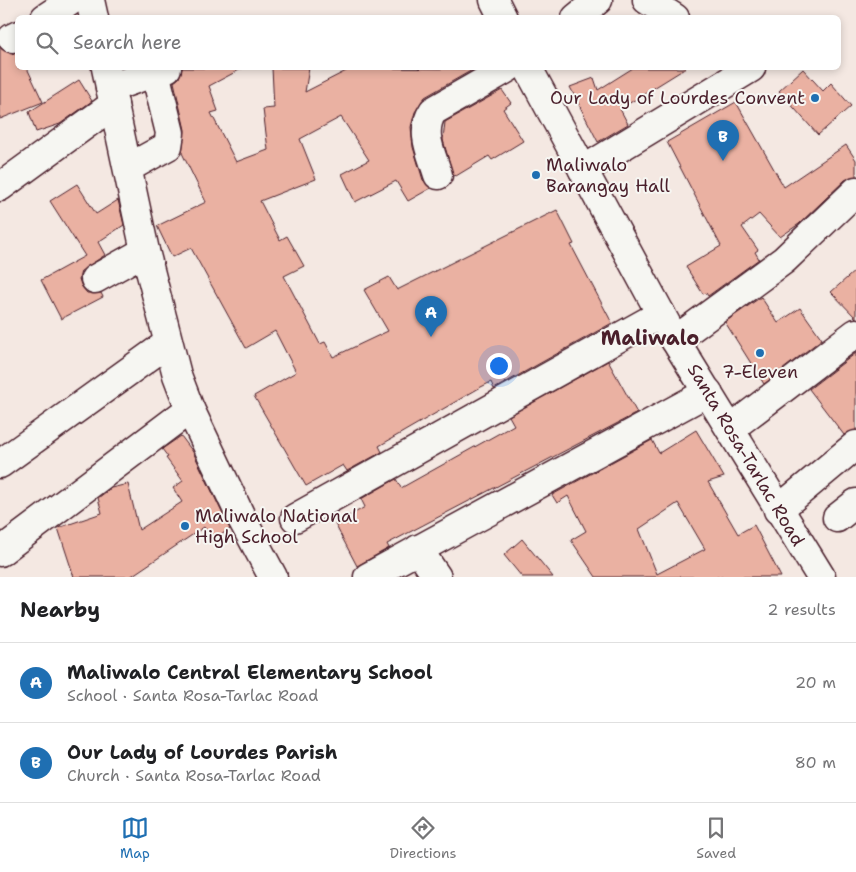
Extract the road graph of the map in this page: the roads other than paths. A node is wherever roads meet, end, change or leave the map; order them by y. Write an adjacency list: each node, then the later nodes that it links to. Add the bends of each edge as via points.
1 (72, 0): 6 (main road)
2 (90, 0): 7 (main road)
3 (494, 0): 8 (main road)
4 (598, 0): 9 (main road)
5 (647, 0): 10 (main road)
6 (50, 15)
7 (93, 15)
8 (502, 15)
9 (580, 15)
10 (670, 15)
11 (161, 70): 15 (main road); 16 (main road, via 170,133 168,146)
12 (505, 70): 18 (main road, via 433,111 427,120 425,131)
13 (529, 70): 17 (main road, Santa Rosa-Tarlac Road)
14 (748, 70): 17 (main road)
15 (110, 86): 16 (main road); 19 (main road)
16 (128, 168): 21 (main road)
17 (583, 170): 23 (main road, Santa Rosa-Tarlac Road)
18 (438, 175)
19 (0, 187)
20 (856, 191): 25 (main road, via 784,260)
21 (145, 251): 22 (main road); 26 (main road)
22 (95, 279)
23 (661, 314): 25 (main road, Santa Rosa-Tarlac Road); 33 (main road)
24 (856, 333): 29 (main road)
25 (675, 340): 27 (main road, Santa Rosa-Tarlac Road)
26 (168, 343): 28 (main road); 31 (main road)
27 (708, 392): 29 (main road, Santa Rosa-Tarlac Road); 34 (main road)
28 (190, 409): 35 (main road); 36 (main road, via 243,522)
29 (730, 429): 32 (main road, Santa Rosa-Tarlac Road)
30 (856, 445): 32 (main road)
31 (0, 464)
32 (778, 510): 39 (main road, Santa Rosa-Tarlac Road)
33 (295, 518)
34 (418, 549): 37 (main road); 38 (main road)
35 (0, 552)
36 (273, 577)
37 (368, 577)
38 (437, 577)
39 (821, 577)

